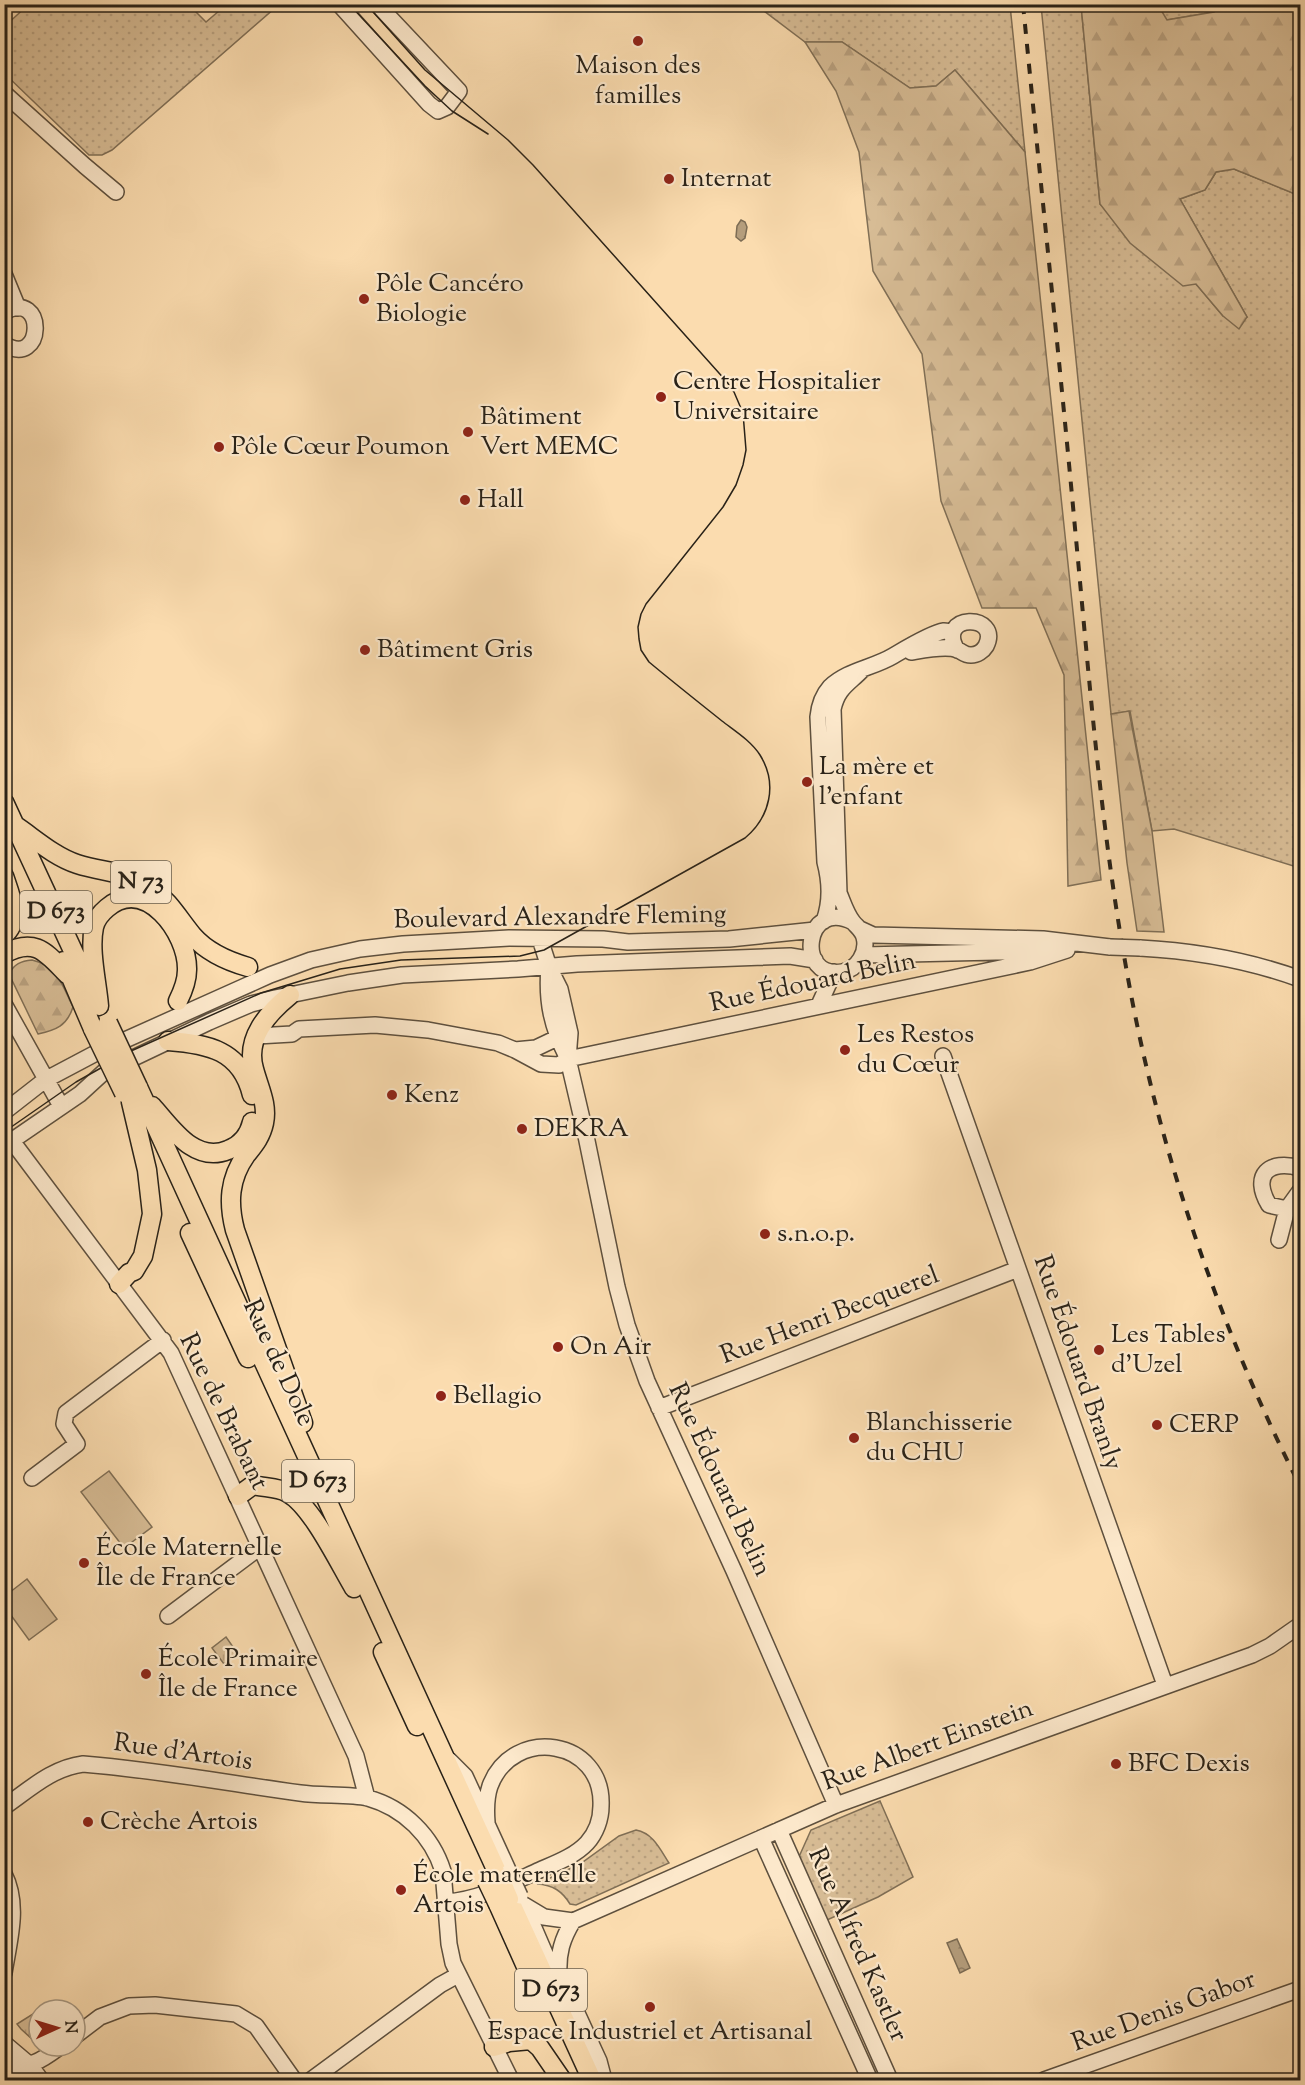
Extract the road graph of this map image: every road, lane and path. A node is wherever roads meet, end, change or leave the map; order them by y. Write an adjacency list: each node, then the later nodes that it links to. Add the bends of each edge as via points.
1 (339, 4): 2 (street, via 429,104 438,111 447,106 459,91)
2 (377, 4)
3 (4, 93): 4 (street)
4 (116, 192)
5 (4, 274): 6 (street)
6 (11, 310): 7 (street, via 30,313 37,324 35,337 20,348)
7 (4, 344)
8 (953, 633): 9 (street); 9 (street, via 960,624 971,620 981,624 987,634 986,645 977,654 966,655); 10 (street, via 945,631)
9 (957, 650): 10 (street, via 929,649)
10 (894, 656): 11 (street)
11 (863, 669): 12 (street, via 842,678 824,695 818,717); 13 (street, via 836,697)
12 (820, 757): 13 (street); 17 (street, via 825,862 829,874 829,908)
13 (835, 770): 18 (street, via 839,892)
14 (4, 802): 15 (main road, Rue de Dole / D 673)
15 (10, 828): 27 (main road, N 73, via 68,861 119,872 150,887 201,944); 31 (main road, Rue de Dole / D 673); 36 (main road, Rue de Dole / D 673)
16 (4, 876): 19 (main road, via 14,917)
17 (820, 925): 18 (street, via 839,917); 20 (street, Boulevard Alexandre Fleming, via 729,939); 26 (street, via 810,945)
18 (856, 925): 21 (street, via 873,935 1042,939); 24 (street, via 864,937)
19 (4, 935)
20 (540, 939): 25 (street, Boulevard Alexandre Fleming, via 403,944); 28 (street, Rue Édouard Belin)
21 (1110, 947): 22 (street); 30 (street, bridge, via 1214,955)
22 (1067, 950): 24 (street); 35 (street, Rue Édouard Belin, via 1030,962)
23 (4, 954): 31 (main road, via 32,946 47,954)
24 (863, 955): 29 (street, via 851,969)
25 (311, 960): 27 (street, N 73); 37 (street, Boulevard Alexandre Fleming)
26 (815, 960): 28 (street, Boulevard Alexandre Fleming, via 790,956); 29 (street)
27 (248, 967)
28 (549, 967): 32 (street, Boulevard Alexandre Fleming, via 402,975); 40 (street, via 546,992); 44 (street, Rue Édouard Belin, via 560,989 570,1033)
29 (834, 972): 35 (street)
30 (1300, 979)
31 (73, 981): 38 (main road, Rue de Dole / D 673)
32 (290, 995): 39 (main road, via 270,1012); 41 (street, Boulevard Alexandre Fleming, via 251,1004)
33 (178, 1001): 36 (main road, via 187,970 176,929 153,905 132,899 110,905 95,924); 37 (street)
34 (4, 1004): 45 (street)
35 (819, 1005): 44 (street, Rue Édouard Belin)
36 (99, 1006): 38 (main road, Rue de Dole / D 673)
37 (167, 1022): 45 (street, Boulevard Alexandre Fleming)
38 (100, 1026): 46 (main road, Rue de Dole / D 673, bridge)
39 (257, 1036): 42 (street, Rue Édouard Belin, via 292,1034 299,1029 375,1025 438,1032 498,1043); 60 (main road, via 252,1060 264,1099 264,1122 256,1143 236,1173 231,1213)
40 (557, 1038): 42 (street, Rue Édouard Belin, via 536,1048); 44 (street)
41 (168, 1041): 46 (main road, via 207,1045 239,1068 254,1104 254,1117 244,1140 224,1152 204,1153 184,1141); 47 (street, Boulevard Alexandre Fleming, via 104,1072)
42 (514, 1050): 44 (street, Rue Édouard Belin, via 541,1064 559,1065)
43 (943, 1056): 54 (street, Rue Édouard Branly)
44 (568, 1059): 57 (street, Rue Édouard Belin, via 627,1325)
45 (45, 1080): 47 (street); 48 (street, Boulevard Alexandre Fleming)
46 (133, 1094): 55 (main road, via 152,1214 143,1256); 60 (main road, Rue de Dole / D 673); 62 (main road, Rue de Dole / D 673)
47 (62, 1106): 49 (street, Boulevard Alexandre Fleming)
48 (4, 1112)
49 (8, 1144): 55 (street, Rue de Brabant)
50 (1300, 1168): 52 (street, via 1284,1164 1264,1172 1261,1183 1269,1205)
51 (1300, 1191): 52 (street)
52 (1287, 1209): 53 (street)
53 (1279, 1240)
54 (1018, 1269): 57 (street, Rue Henri Becquerel); 65 (street, Rue Édouard Branly)
55 (119, 1284): 56 (street, Rue de Brabant)
56 (163, 1340): 58 (street, via 66,1413 64,1424 77,1444); 59 (street, Rue de Brabant)
57 (659, 1408): 68 (street, Rue Édouard Belin)
58 (32, 1478)
59 (238, 1496): 61 (street, Rue de Brabant); 62 (main road, via 253,1485 290,1493 306,1508)
60 (333, 1513): 66 (main road, Rue de Dole / D 673)
61 (260, 1547): 63 (street); 67 (street, Rue de Brabant, via 356,1756)
62 (354, 1588): 74 (main road, Rue de Dole / D 673)
63 (168, 1616)
64 (1300, 1624): 65 (street, Rue Albert Einstein, via 1252,1655)
65 (1165, 1685): 68 (street, Rue Albert Einstein)
66 (443, 1754): 70 (street, Rue de Dole, via 465,1776); 74 (main road, Rue de Dole / D 673)
67 (368, 1798): 69 (street, Rue d'Artois, via 83,1764 53,1773); 76 (street, Rue d'Artois, via 397,1811 429,1839 443,1871)
68 (836, 1805): 71 (street, Rue Albert Einstein)
69 (4, 1807)
70 (487, 1822): 74 (street, Rue de Dole); 74 (street, Rue de Dole, via 489,1788 500,1769 525,1750 553,1747 568,1751 591,1769 598,1782 601,1813 592,1837 579,1851)
71 (780, 1830): 72 (street, Rue Albert Einstein); 98 (street, Rue Alfred Kastler)
72 (761, 1838): 77 (street, Rue Albert Einstein); 97 (street, Rue Alfred Kastler)
73 (4, 1874): 78 (street, via 13,1913)
74 (504, 1877): 75 (main road, Rue de Dole / D 673, bridge); 76 (street, via 480,1896)
75 (513, 1901): 77 (street, via 544,1917); 79 (street, Rue de Dole); 94 (main road, Rue de Dole / D 673); 95 (main road, Rue de Dole / D 673)
76 (446, 1902): 80 (street, Rue d'Artois, via 449,1944)
77 (573, 1921): 79 (street, via 560,1946)
78 (4, 1973)
79 (559, 1974): 96 (street, Rue de Dole)
80 (458, 1975): 84 (street, Rue d'Artois); 91 (street)
81 (1300, 1989): 99 (street, Rue Denis Gabor)
82 (87, 2027): 90 (street, via 100,2017 129,2006 236,2013 256,2025)
83 (4, 2043): 87 (street)
84 (494, 2047): 92 (street, Rue d'Artois); 93 (main road, via 531,2040)
85 (41, 2058): 87 (street)
86 (5, 2062): 87 (street); 88 (street)
87 (30, 2065): 89 (street)
88 (26, 2080)
89 (41, 2080)
90 (294, 2080)
91 (311, 2080)
92 (511, 2080)
93 (562, 2080)
94 (579, 2080)
95 (592, 2080)
96 (604, 2080)
97 (870, 2080)
98 (890, 2080)
99 (1044, 2080)

